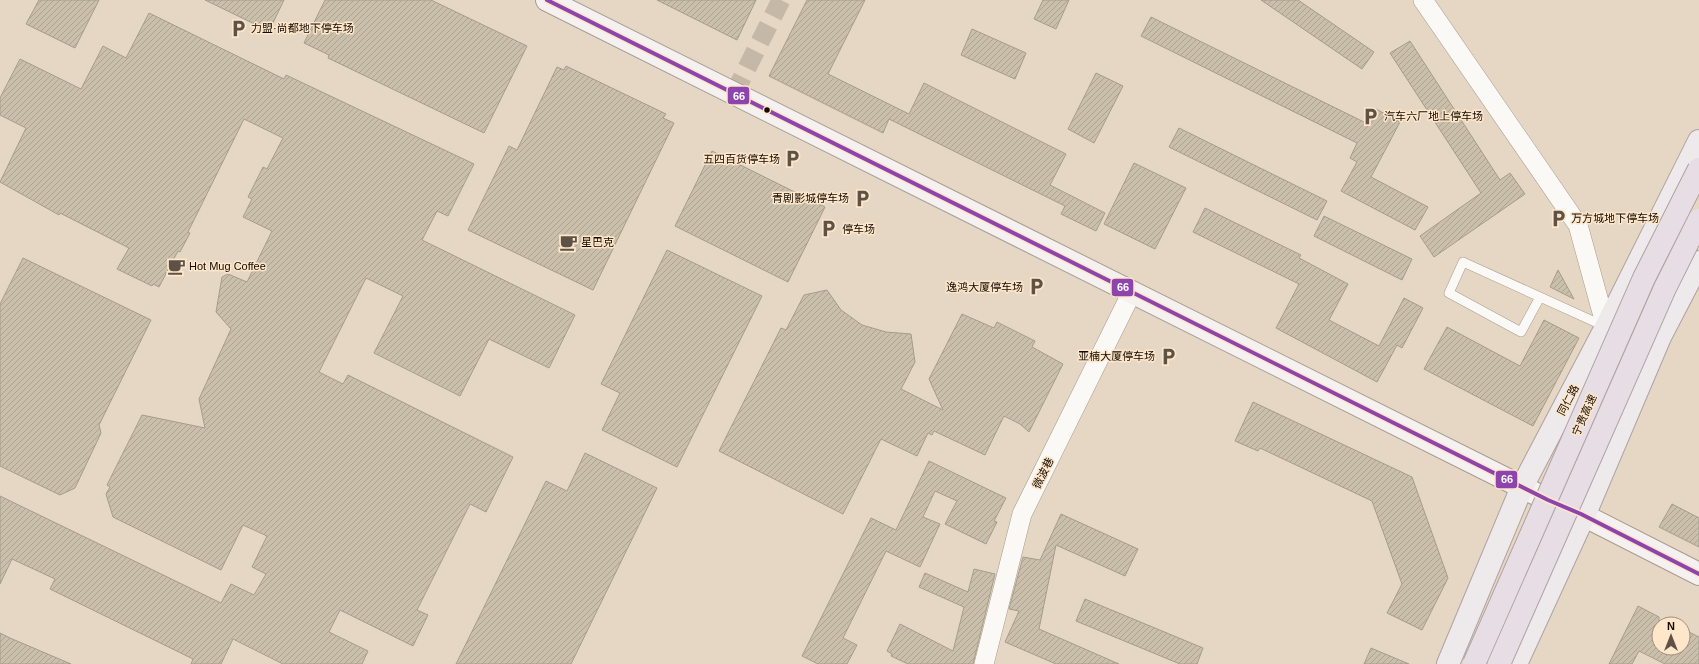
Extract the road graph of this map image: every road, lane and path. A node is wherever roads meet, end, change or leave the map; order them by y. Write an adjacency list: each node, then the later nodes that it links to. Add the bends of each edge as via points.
1 (547, 0): 7 (main road)
2 (1423, 0): 9 (street, via 1578,225)
3 (1699, 141): 9 (main road, 同仁路)
4 (1699, 169): 15 (highway, 宁贵高速, bridge, via 1644,278)
5 (1699, 220): 16 (highway, 宁贵高速, bridge, via 1665,288)
6 (1699, 262): 11 (main road, via 1660,337)
7 (1132, 292): 10 (main road); 13 (street, 微波巷, via 1022,514)
8 (1540, 297): 8 (lane, via 1463,262 1449,293 1521,332); 9 (lane)
9 (1606, 327): 10 (main road, 同仁路)
10 (1522, 487): 11 (main road); 14 (main road, 同仁路)
11 (1584, 516): 12 (main road); 17 (main road)
12 (1699, 574)
13 (984, 664)
14 (1448, 664)
15 (1474, 664)
16 (1499, 664)
17 (1516, 664)

